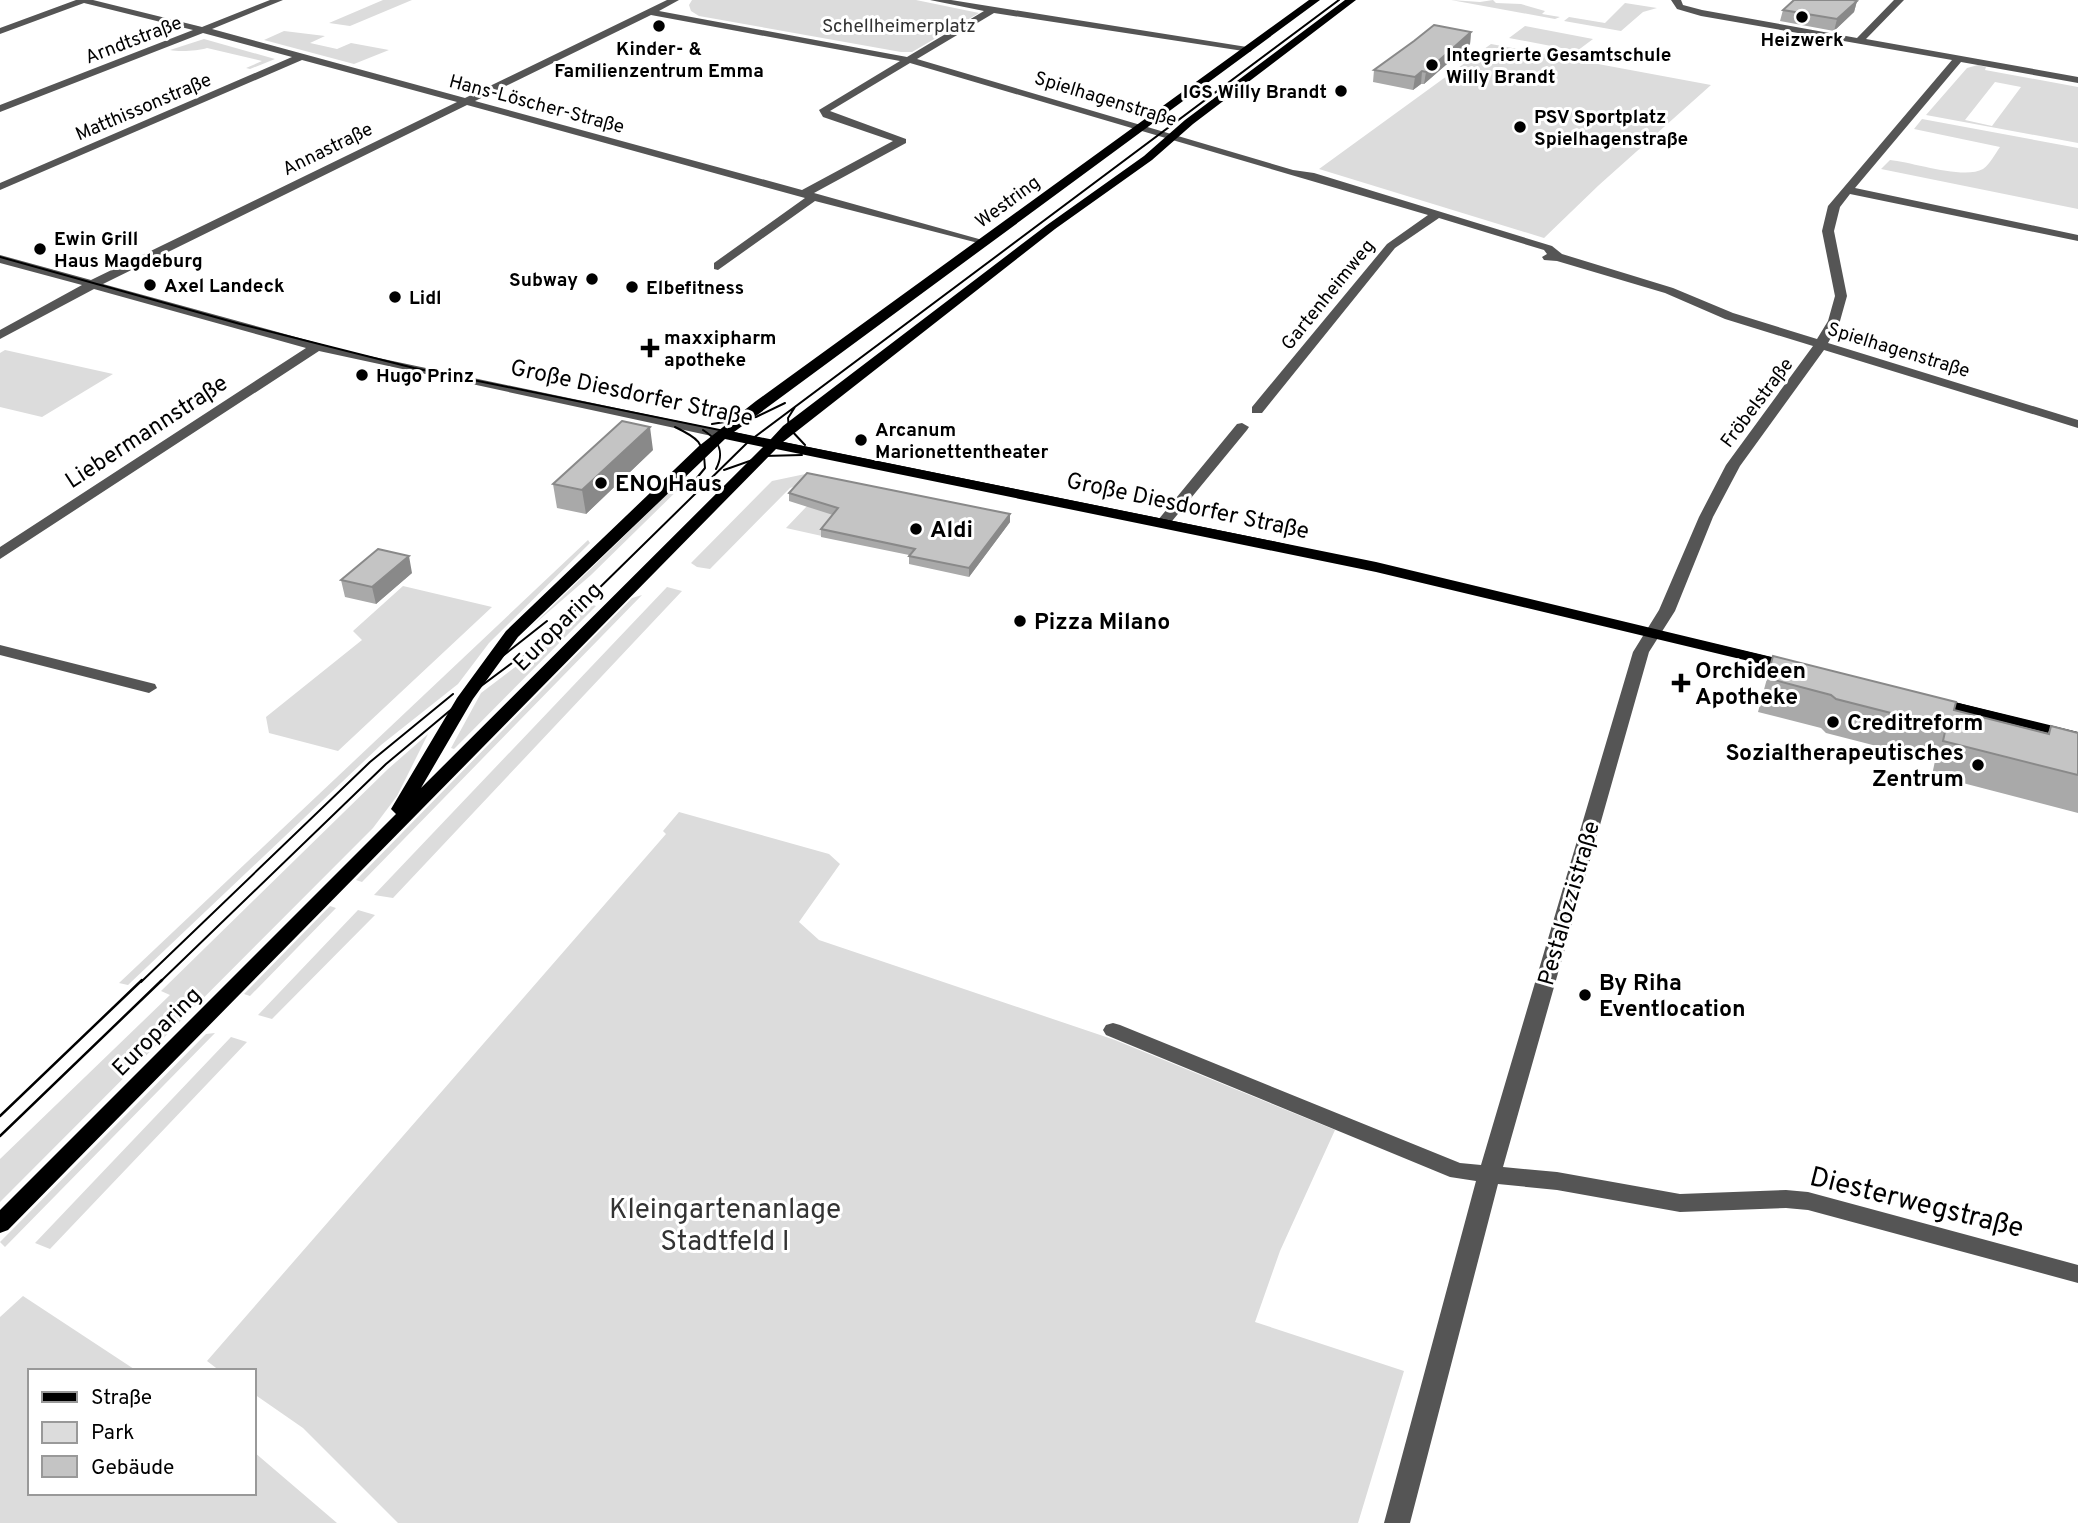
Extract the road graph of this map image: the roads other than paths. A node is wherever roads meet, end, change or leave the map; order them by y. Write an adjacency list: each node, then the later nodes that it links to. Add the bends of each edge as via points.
1 (83, 0): 12 (street, Hans-Löscher-Straße); 13 (street)
2 (278, 0): 12 (street, Arndtstraße)
3 (674, 0): 11 (street, Annastraße)
4 (935, 0): 10 (street)
5 (1012, 0): 10 (street)
6 (1315, 0): 15 (main road, Westring)
7 (1351, 0): 23 (main road)
8 (1676, 0): 14 (street, via 1680,7 1696,12)
9 (1899, 0): 14 (street)
10 (993, 10): 15 (street); 18 (street)
11 (651, 12): 18 (street); 20 (street, Annastraße)
12 (203, 30): 16 (street, Hans-Löscher-Straße); 21 (street, Arndtstraße)
13 (0, 31)
14 (1859, 41): 17 (street)
15 (1247, 50): 22 (main road, Westring)
16 (300, 57): 20 (street, Hans-Löscher-Straße); 25 (street, Matthissonstraße)
17 (1958, 59): 19 (street); 26 (street, Fröbelstraße)
18 (909, 60): 22 (street, Spielhagenstraße); 27 (street, via 823,111 902,142)
19 (2078, 80)
20 (464, 103): 27 (street, Hans-Löscher-Straße); 35 (street, Annastraße)
21 (0, 109)
22 (1139, 128): 23 (street, Spielhagenstraße); 31 (main road, Westring)
23 (1173, 138): 24 (street, Spielhagenstraße); 44 (main road, via 928,320)
24 (1292, 173): 28 (street, Spielhagenstraße); 29 (street, Spielhagenstraße, via 1323,190)
25 (0, 187)
26 (1847, 190): 30 (street); 37 (street, Fröbelstraße, via 1834,206 1828,225 1841,296 1839,310)
27 (808, 196): 31 (street, Hans-Löscher-Straße); 34 (street)
28 (1437, 214): 29 (street, Gartenheimweg); 32 (street, Spielhagenstraße, via 1548,248)
29 (1426, 222): 32 (street, Spielhagenstraße, via 1534,256); 39 (street, Gartenheimweg, via 1391,246)
30 (2078, 238)
31 (982, 243): 43 (main road, Westring)
32 (1558, 257): 37 (street, Spielhagenstraße, via 1711,306 1729,316)
33 (0, 260): 35 (street, Große Diesdorfer Straße)
34 (718, 266)
35 (90, 285): 36 (street, Annastraße); 38 (street, Große Diesdorfer Straße)
36 (0, 335)
37 (1823, 339): 40 (street, Spielhagenstraße); 41 (street, Spielhagenstraße); 47 (street, Fröbelstraße, via 1733,465 1667,611)
38 (316, 347): 43 (street, Große Diesdorfer Straße); 46 (street, Liebermannstraße)
39 (1257, 410)
40 (2078, 412)
41 (2078, 424)
42 (1241, 427): 45 (street)
43 (721, 434): 44 (main road, Große Diesdorfer Straße); 53 (main road, Europaring, via 502,645)
44 (773, 444): 45 (main road, Große Diesdorfer Straße); 53 (main road, Europaring)
45 (1163, 523): 47 (main road, Große Diesdorfer Straße)
46 (0, 554)
47 (1651, 632): 49 (main road, Große Diesdorfer Straße); 55 (street, Pestalozzistraße, via 1637,663)
48 (0, 650): 50 (street)
49 (1811, 671)
50 (149, 688)
51 (1915, 697): 52 (main road)
52 (2078, 737)
53 (376, 843): 56 (main road, Europaring)
54 (1113, 1030): 55 (street, via 1446,1167)
55 (1489, 1176): 57 (street, Diesterwegstraße, via 1557,1181 1680,1203 1808,1201); 58 (street, Pestalozzistraße)
56 (0, 1224)
57 (2078, 1274)
58 (1397, 1523)

